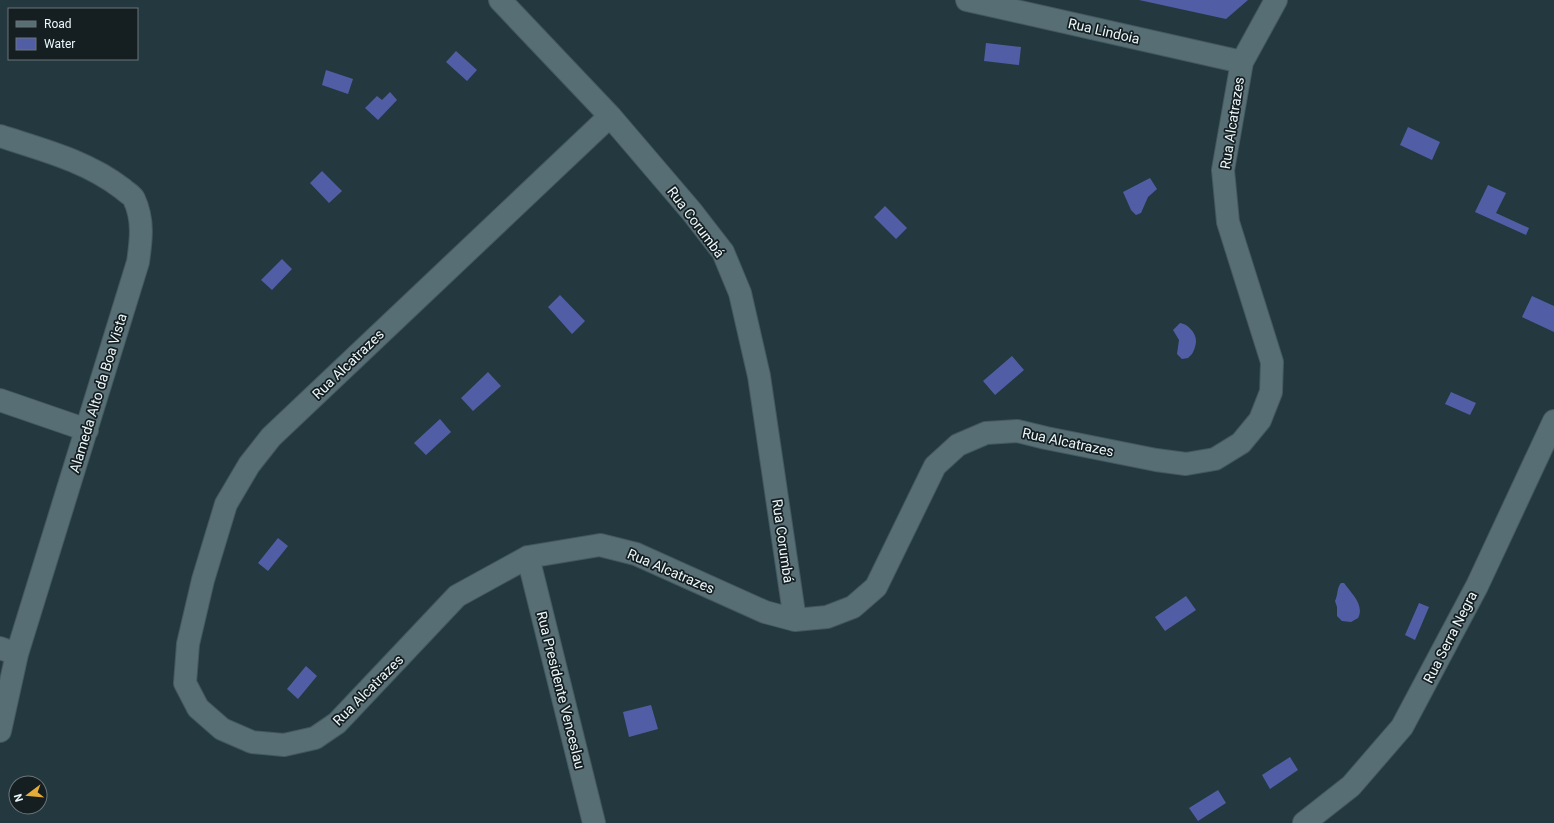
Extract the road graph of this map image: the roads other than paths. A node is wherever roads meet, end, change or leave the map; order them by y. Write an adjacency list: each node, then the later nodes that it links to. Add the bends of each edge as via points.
1 (500, 0): 5 (street, Rua Corumbá)
2 (967, 0): 4 (street, Rua Lindoia)
3 (1276, 0): 4 (street, Rua Alcatrazes)
4 (1242, 62): 11 (street, Rua Alcatrazes, via 1223,170 1228,222 1272,362 1271,392 1260,420 1241,443 1215,459 1186,464 1062,442 1017,430 986,433 958,445 935,466 876,587 853,607 827,617)
5 (610, 116): 10 (street, Rua Alcatrazes, via 271,437 248,465 226,504 203,580 188,644 185,683 198,708 222,730 252,742 284,745 315,738 337,723 457,596); 11 (street, Rua Corumbá, via 723,252 740,293 759,376)
6 (0, 136): 9 (street, Alameda Alto da Boa Vista, via 80,163 107,177 134,198 140,216 142,234 138,262)
7 (0, 400): 9 (street)
8 (1554, 421): 15 (street, Rua Serra Negra, via 1476,586 1402,727 1351,786)
9 (87, 430): 12 (street, Alameda Alto da Boa Vista)
10 (528, 557): 11 (street, Rua Alcatrazes, via 600,545 636,554 765,612); 14 (street, Rua Presidente Venceslau)
11 (795, 620)
12 (9, 651): 13 (street, Alameda Alto da Boa Vista)
13 (0, 731)
14 (594, 823)
15 (1304, 823)

